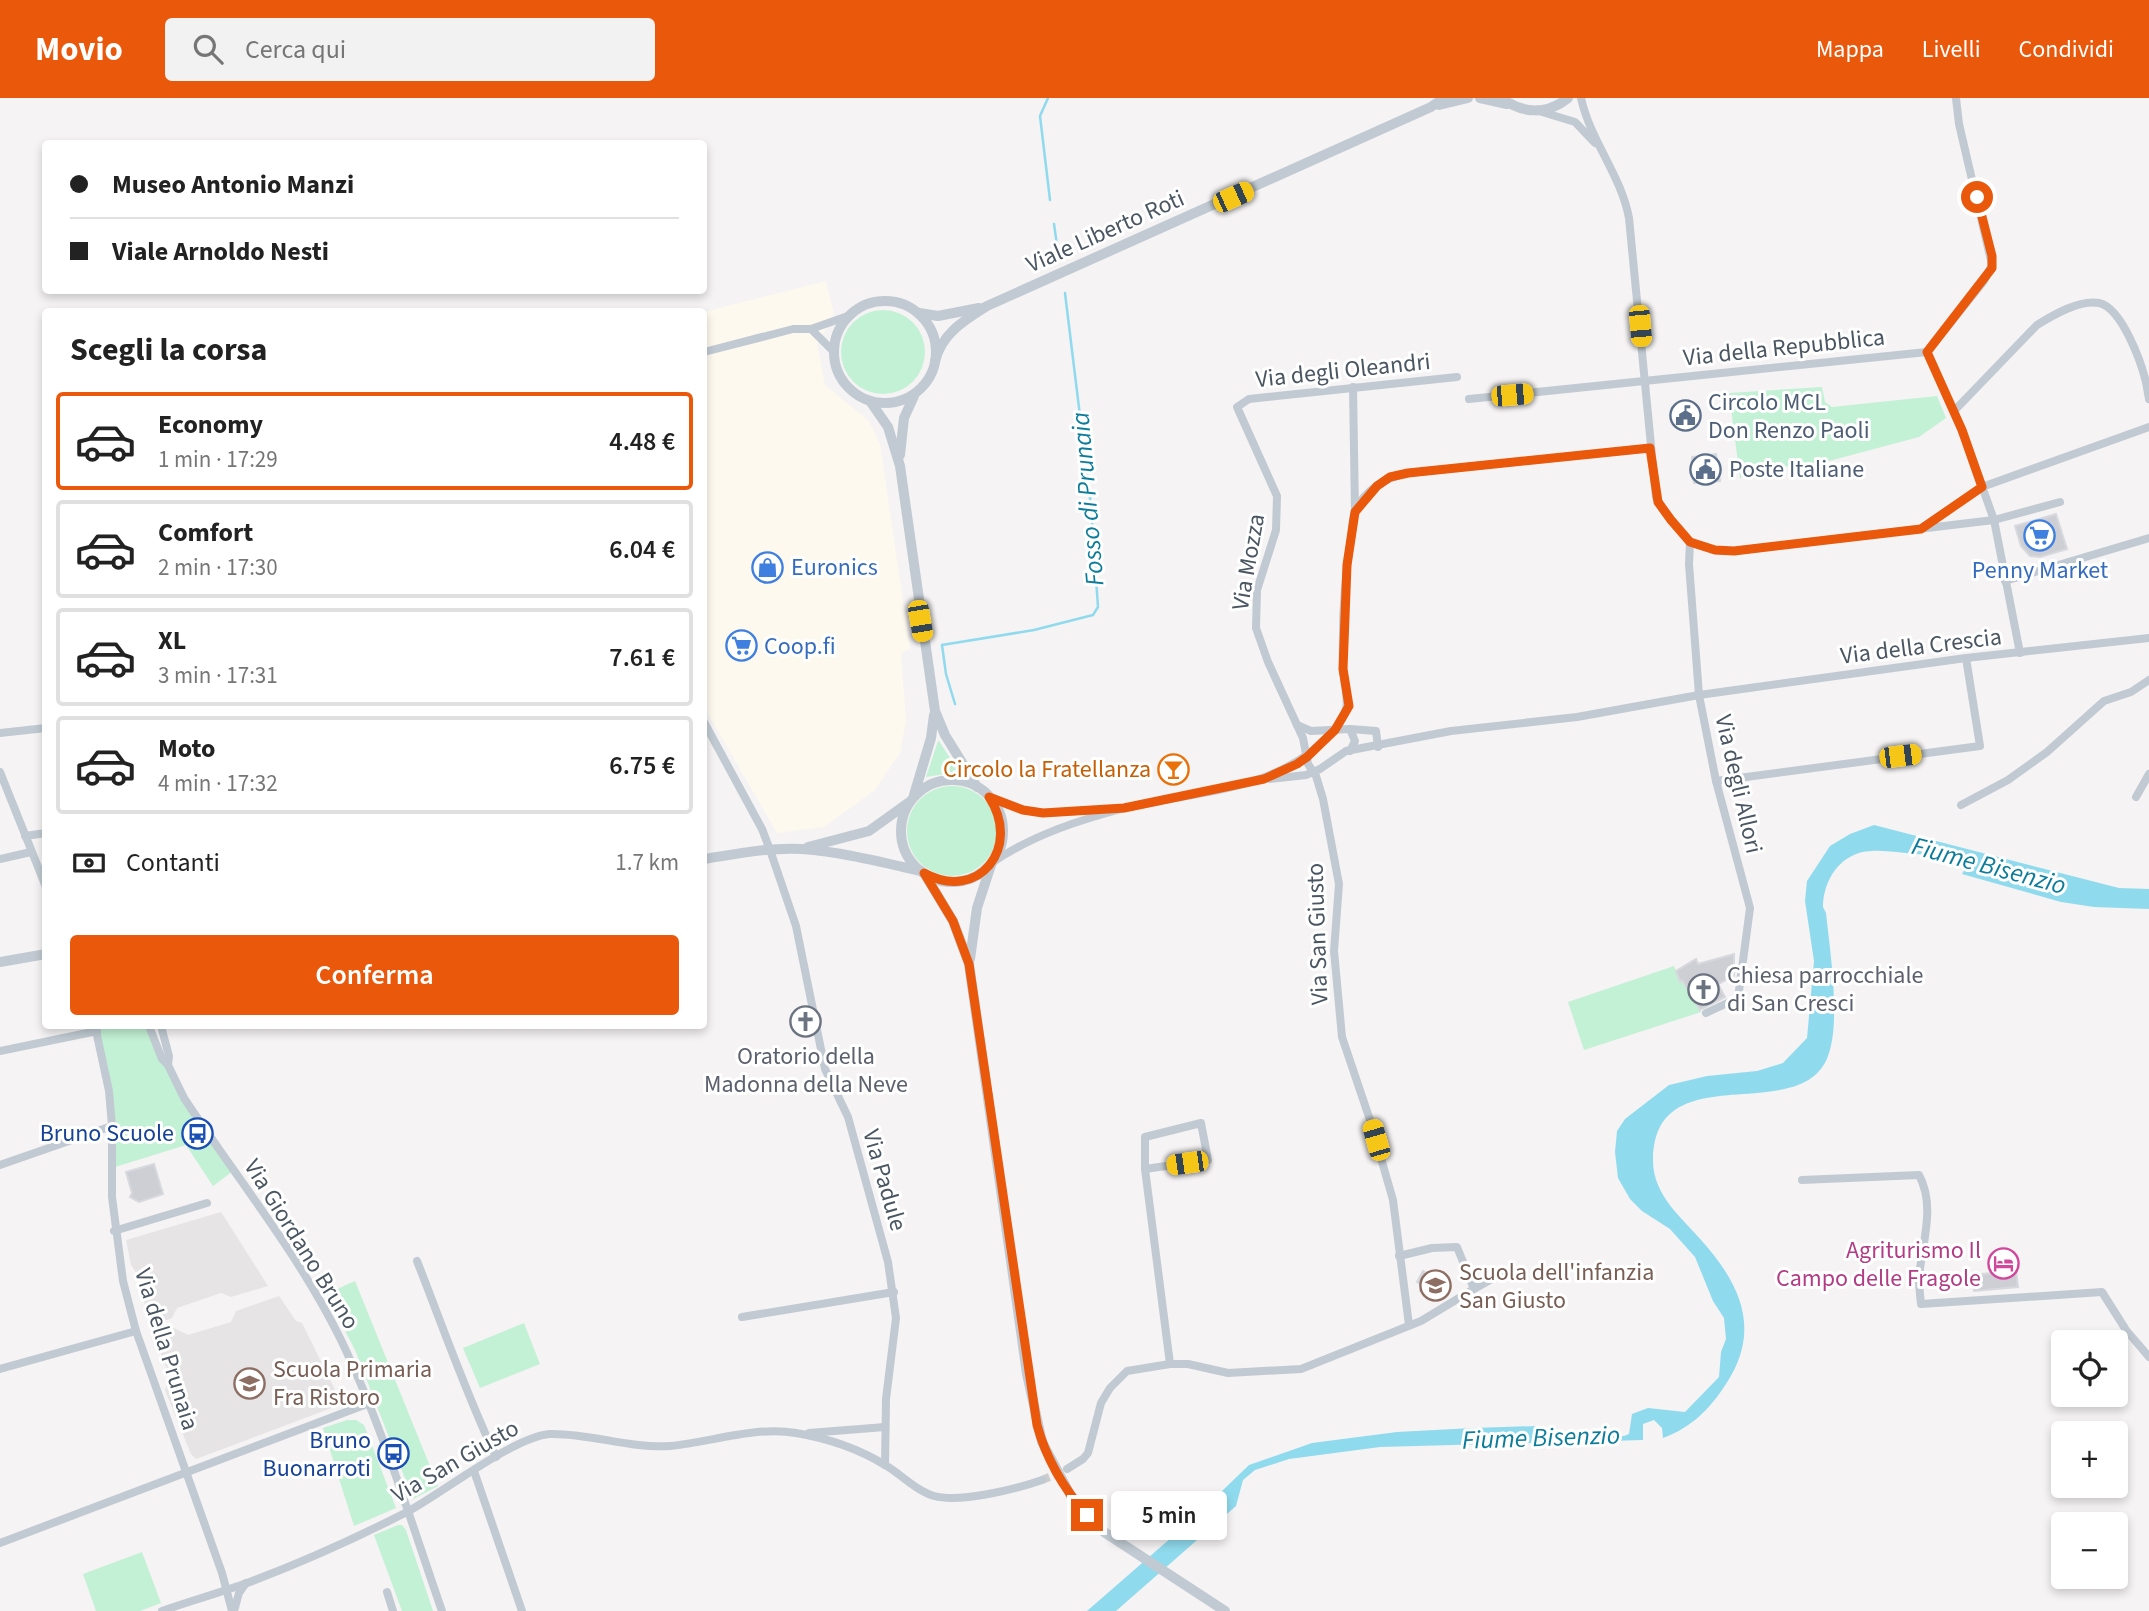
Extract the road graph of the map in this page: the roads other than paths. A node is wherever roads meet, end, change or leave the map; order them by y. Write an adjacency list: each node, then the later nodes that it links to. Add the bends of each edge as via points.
1 (1444, 98): 8 (street, Viale Liberto Roti)
2 (1468, 98): 8 (street, Viale Liberto Roti)
3 (1480, 98): 9 (street)
4 (1501, 98): 9 (street)
5 (1568, 98): 9 (street, via 1554,107)
6 (1581, 98): 10 (street)
7 (1956, 98): 17 (street, via 1992,265)
8 (1431, 107): 11 (street, Viale Liberto Roti)
9 (1530, 111): 10 (street, via 1575,122)
10 (1608, 159): 20 (street, via 1629,218)
11 (987, 306): 12 (street, Viale Liberto Roti, via 935,316); 18 (street, Viale Liberto Roti, via 951,332)
12 (917, 313): 13 (street, via 904,304 882,300 861,306); 18 (street, via 933,333)
13 (848, 316): 14 (street); 16 (street, via 838,330)
14 (811, 329): 15 (street, via 793,329); 16 (street)
15 (707, 351)
16 (833, 351): 26 (street, via 843,382)
17 (1927, 352): 20 (street, Via della Repubblica); 28 (street)
18 (935, 361): 23 (street)
19 (1457, 377): 22 (street, Via degli Oleandri)
20 (1645, 381): 24 (street, Via della Repubblica); 30 (street)
21 (2148, 382): 25 (street); 28 (street, via 2121,322 2099,303 2065,310 2037,325)
22 (1353, 387): 27 (street, Via degli Oleandri, via 1248,399); 34 (street)
23 (920, 390): 26 (street, via 898,402); 31 (street, via 904,418)
24 (1469, 399)
25 (2149, 399)
26 (870, 401): 31 (street, via 888,427)
27 (1237, 407): 46 (street, Via Mozza, via 1277,496 1276,530 1257,590 1255,621)
28 (1954, 411): 32 (street)
29 (2149, 427): 32 (street)
30 (1650, 448): 34 (street, via 1399,474 1377,486); 38 (street, via 1658,502)
31 (900, 466): 45 (street)
32 (1982, 487): 35 (street); 36 (street)
33 (2060, 502): 35 (street)
34 (1355, 512): 50 (street, via 1344,612 1343,669 1349,704)
35 (1994, 520): 36 (street); 39 (street)
36 (1921, 529): 38 (street, via 1734,551)
37 (2149, 538): 39 (street)
38 (1690, 542): 44 (street, Via degli Allori)
39 (2006, 581): 41 (street)
40 (2149, 638): 41 (street, Via della Crescia)
41 (2020, 653): 42 (street, Via della Crescia)
42 (1966, 658): 44 (street, Via della Crescia); 61 (street, via 1980,746)
43 (2149, 680): 66 (street, via 2104,701 2047,752)
44 (1699, 695): 54 (street, via 1577,717 1451,731); 61 (street, Via degli Allori)
45 (935, 711): 62 (street); 65 (street)
46 (1297, 724): 50 (street, via 1311,731); 56 (street, Via Mozza)
47 (42, 728): 51 (street)
48 (707, 728): 52 (street, Via Padule)
49 (1350, 729): 50 (street); 54 (street, via 1376,731); 55 (street, via 1355,741)
50 (1335, 730): 56 (street)
51 (0, 733)
52 (714, 743): 53 (street); 70 (street, Via Padule)
53 (707, 744)
54 (1378, 747): 55 (street)
55 (1350, 751): 58 (street)
56 (1307, 757): 58 (street, Via San Giusto); 60 (street)
57 (0, 772): 69 (street)
58 (1314, 772): 60 (street); 96 (street, Via San Giusto, via 1339,884 1334,951 1342,1037 1392,1200)
59 (2149, 774): 64 (street)
60 (1264, 779): 67 (street)
61 (1716, 781): 81 (street, Via degli Allori, via 1750,908 1738,998)
62 (977, 787): 63 (street); 65 (street, via 943,780)
63 (989, 797): 67 (street, via 1043,813); 75 (street, via 1002,829)
64 (2136, 797)
65 (911, 800): 71 (street, via 869,831); 76 (street, via 902,820 902,839 908,856)
66 (1961, 805)
67 (1124, 808): 75 (street, via 1025,841)
68 (42, 834): 69 (street)
69 (25, 836): 72 (street)
70 (770, 849): 71 (street); 74 (street); 100 (street, Via Padule, via 796,926 822,1058 848,1116)
71 (801, 849): 76 (street)
72 (31, 852): 73 (street); 77 (street)
73 (0, 859)
74 (707, 859)
75 (993, 862): 76 (street, via 974,877 955,882); 80 (street, via 977,908)
76 (922, 872): 80 (street, via 953,921)
77 (42, 878)
78 (42, 955): 79 (street)
79 (0, 962)
80 (969, 964): 126 (street, via 1027,1374 1047,1455 1071,1496 1104,1532)
81 (1706, 1013)
82 (90, 1029): 88 (street)
83 (98, 1029): 90 (street, Via della Prunaia)
84 (150, 1029): 89 (street, Via Giordano Bruno)
85 (162, 1029): 87 (street, Via Giordano Bruno)
86 (166, 1029): 87 (street, Via Giordano Bruno)
87 (164, 1039): 89 (street, Via Giordano Bruno)
88 (0, 1051)
89 (168, 1065): 107 (street, Via Giordano Bruno, via 184,1098 320,1301)
90 (113, 1126): 91 (street); 95 (street, Via della Prunaia)
91 (0, 1165)
92 (1145, 1169): 92 (street, via 1145,1137 1201,1123 1208,1160); 105 (street)
93 (1802, 1180): 104 (street, via 1919,1175 1926,1196 1921,1304 2102,1292)
94 (207, 1203): 95 (street)
95 (114, 1231): 103 (street, Via della Prunaia)
96 (1399, 1256): 99 (street, via 1457,1247); 102 (street, Via San Giusto)
97 (417, 1261): 110 (street, via 471,1405)
98 (1504, 1272): 99 (street)
99 (1474, 1289): 102 (street)
100 (894, 1292): 101 (street); 108 (street, Via Padule, via 896,1318)
101 (742, 1317)
102 (1409, 1325): 105 (street, via 1301,1369 1228,1373)
103 (136, 1331): 106 (street); 114 (street, Via della Prunaia)
104 (2149, 1357)
105 (1170, 1364): 112 (street, via 1138,1367 1120,1376 1101,1403 1088,1453)
106 (0, 1368)
107 (367, 1404): 114 (street); 116 (street, Via Giordano Bruno)
108 (885, 1427): 109 (street, Via San Giusto); 111 (street, Via Padule)
109 (799, 1433): 110 (street, Via San Giusto, via 767,1432 670,1446 547,1434); 111 (street, Via San Giusto)
110 (496, 1457): 113 (street, Via San Giusto)
111 (884, 1465): 115 (street, Via San Giusto, via 932,1496 947,1498)
112 (1068, 1469)
113 (474, 1471): 116 (street, Via San Giusto); 125 (street)
114 (187, 1472): 117 (street); 119 (street, Via della Prunaia)
115 (1042, 1480)
116 (407, 1512): 118 (street, Via San Giusto); 124 (street, Via Giordano Bruno)
117 (0, 1544)
118 (246, 1583): 119 (street, Via San Giusto); 122 (street)
119 (227, 1589): 121 (street, Via San Giusto); 122 (street, Via della Prunaia)
120 (387, 1592): 123 (street)
121 (162, 1611)
122 (233, 1611)
123 (393, 1611)
124 (442, 1611)
125 (522, 1611)
126 (1225, 1611)

